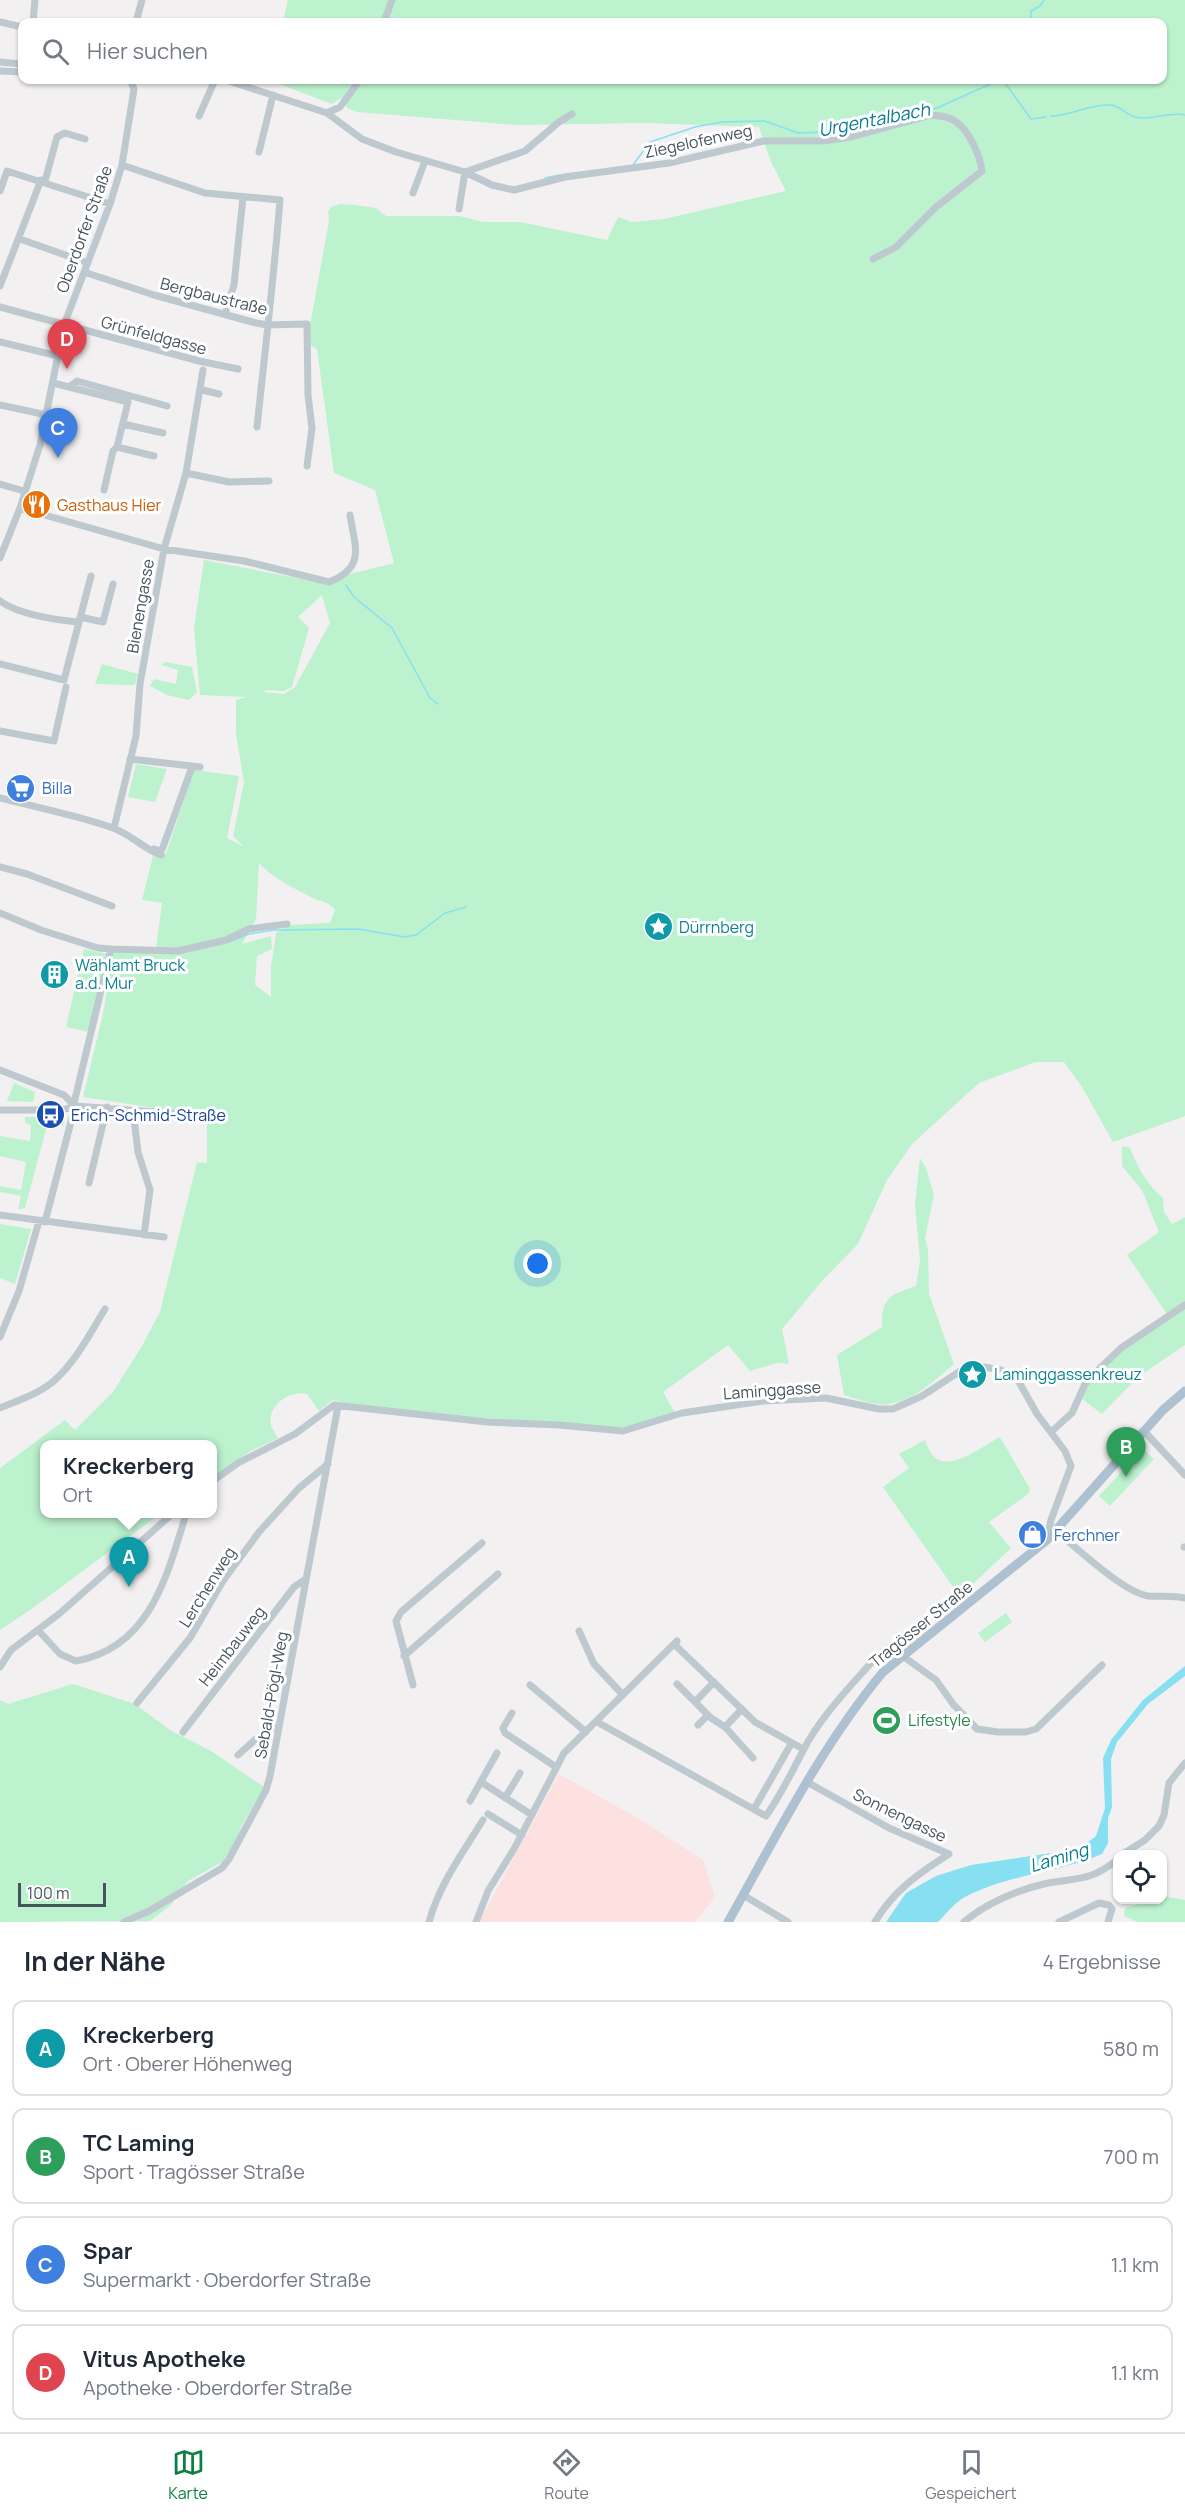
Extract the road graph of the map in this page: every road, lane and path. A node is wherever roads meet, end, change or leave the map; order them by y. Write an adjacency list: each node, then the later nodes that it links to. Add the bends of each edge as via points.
1 (35, 0): 4 (street)
2 (142, 0): 5 (street)
3 (392, 0): 6 (street)
4 (33, 18)
5 (137, 18)
6 (385, 18)
7 (0, 22): 8 (street)
8 (18, 26)
9 (0, 62): 10 (street)
10 (18, 64)
11 (0, 71): 12 (street)
12 (18, 72)
13 (132, 84): 24 (street, Oberdorfer Straße)
14 (213, 84): 20 (street)
15 (239, 84): 17 (street, Ziegelofenweg)
16 (357, 84): 18 (street, via 340,107)
17 (273, 95): 18 (street, Ziegelofenweg); 22 (street)
18 (327, 113): 23 (street, Ziegelofenweg, via 362,139)
19 (572, 114): 25 (street, via 525,151)
20 (199, 116)
21 (85, 139): 26 (street, via 60,134)
22 (259, 152)
23 (425, 161): 25 (street, Ziegelofenweg); 28 (street)
24 (122, 165): 29 (street, via 205,193); 30 (street, Oberdorfer Straße)
25 (465, 172): 31 (street); 33 (street, Ziegelofenweg, via 514,190 566,177 669,163 764,141 851,137 932,115 956,121 981,160 982,171 936,207 896,247)
26 (43, 181): 27 (street, via 8,171); 30 (street); 32 (street)
27 (0, 191)
28 (413, 193)
29 (243, 197): 38 (street, via 236,274); 40 (street, via 280,200 273,299)
30 (110, 204): 34 (street, Oberdorfer Straße)
31 (459, 209)
32 (20, 238): 34 (street); 36 (street)
33 (873, 259)
34 (88, 263): 35 (street, Oberdorfer Straße)
35 (84, 272): 38 (street, Bergbaustraße); 39 (street, Oberdorfer Straße)
36 (0, 286)
37 (0, 307): 39 (street, Grünfeldgasse)
38 (225, 314): 40 (street, Bergbaustraße)
39 (64, 325): 42 (street, Oberdorfer Straße); 43 (street, Grünfeldgasse)
40 (267, 325): 53 (street); 57 (street, Bergbaustraße, via 307,324 312,428)
41 (0, 342): 42 (street)
42 (58, 356): 45 (street, Oberdorfer Straße)
43 (238, 369)
44 (204, 370): 47 (street, Bienengasse)
45 (53, 383): 46 (street); 51 (street, Oberdorfer Straße)
46 (69, 387): 50 (street, via 77,381); 52 (street, via 128,402)
47 (201, 390): 48 (street); 58 (street, Bienengasse)
48 (219, 394)
49 (0, 405): 51 (street)
50 (167, 406)
51 (47, 415): 62 (street, Oberdorfer Straße)
52 (123, 424): 54 (street); 55 (street)
53 (257, 427)
54 (163, 433)
55 (117, 447): 56 (street); 61 (street)
56 (154, 456)
57 (308, 466)
58 (186, 473): 59 (street, via 228,483); 65 (street, Bienengasse)
59 (269, 481)
60 (0, 484): 62 (street)
61 (104, 490)
62 (24, 491): 63 (street, Oberdorfer Straße)
63 (20, 508): 65 (street); 66 (street, Oberdorfer Straße)
64 (350, 515): 65 (street, via 356,555 350,570 329,582 244,561)
65 (164, 549): 74 (street, Bienengasse)
66 (0, 558)
67 (91, 576): 70 (street)
68 (113, 584): 70 (street, via 103,622)
69 (0, 601): 70 (street, via 12,609 54,620)
70 (79, 619): 71 (street, via 64,680)
71 (0, 664)
72 (66, 687): 73 (street, via 54,741)
73 (0, 731)
74 (130, 759): 76 (street, Bienengasse); 77 (street, via 196,767 161,851)
75 (0, 798): 76 (street)
76 (114, 828): 77 (street)
77 (146, 848): 78 (street)
78 (161, 855)
79 (0, 867): 80 (street)
80 (112, 906)
81 (0, 913): 83 (street, via 51,934)
82 (287, 924): 83 (street, via 249,929 226,940 178,951)
83 (111, 949): 85 (street)
84 (0, 1070): 85 (street, via 64,1095)
85 (74, 1104): 86 (street); 87 (street, via 62,1110); 92 (street)
86 (107, 1107): 88 (street); 90 (street)
87 (0, 1110)
88 (133, 1110): 89 (street); 93 (street, via 138,1152 150,1190)
89 (196, 1118)
90 (89, 1183)
91 (0, 1215): 92 (street)
92 (42, 1221): 93 (street); 97 (street)
93 (144, 1235): 94 (street)
94 (164, 1237)
95 (1185, 1305): 101 (street, via 1121,1348 1085,1384 1072,1413)
96 (105, 1309): 100 (street, via 56,1380)
97 (0, 1337)
98 (1185, 1391): 102 (main road, Tragösser Straße)
99 (338, 1406): 101 (street, Laminggasse, via 623,1431 681,1413 763,1401 826,1398 893,1409 974,1367 1010,1374); 103 (street, Sebald-Pögl-Weg); 105 (street)
100 (0, 1408)
101 (1052, 1431): 109 (street, Laminggasse, via 1071,1466)
102 (1144, 1431): 104 (street); 108 (main road, Tragösser Straße)
103 (328, 1464): 112 (street, Sebald-Pögl-Weg); 125 (street, Lerchenweg, via 299,1488 260,1532 223,1581 190,1638)
104 (1185, 1474)
105 (217, 1478)
106 (168, 1518): 114 (street)
107 (185, 1518): 114 (street, via 151,1607 137,1630 127,1638 105,1653 76,1661 60,1654)
108 (1056, 1531): 109 (main road, Tragösser Straße); 113 (street, via 1131,1589 1148,1596)
109 (1047, 1540): 117 (main road, Tragösser Straße)
110 (482, 1543): 116 (street, via 401,1612 396,1627)
111 (498, 1574): 116 (street)
112 (306, 1579): 132 (street, Sebald-Pögl-Weg); 134 (street, Heimbauweg, via 294,1587)
113 (1185, 1598)
114 (38, 1630): 119 (street, via 11,1650)
115 (579, 1631): 124 (street, via 594,1664)
116 (404, 1656): 122 (street)
117 (901, 1656): 118 (street, via 936,1680 971,1725 985,1732 1035,1729); 137 (street, via 890,1647 880,1653); 145 (main road, Tragösser Straße, via 862,1697)
118 (1102, 1665)
119 (0, 1667)
120 (714, 1682): 124 (street, via 676,1642); 126 (street); 127 (street)
121 (677, 1684): 126 (street)
122 (413, 1685)
123 (530, 1685): 135 (street)
124 (624, 1695): 130 (street)
125 (137, 1702)
126 (695, 1702): 129 (street)
127 (742, 1709): 133 (street); 136 (street)
128 (512, 1713): 142 (street, via 503,1728 505,1733)
129 (708, 1715): 131 (street); 133 (street)
130 (597, 1722): 135 (street); 148 (street)
131 (699, 1725)
132 (279, 1726): 139 (street, via 265,1731); 156 (street, Sebald-Pögl-Weg, via 266,1790 229,1859 213,1874)
133 (725, 1727): 140 (street)
134 (183, 1732)
135 (586, 1732): 142 (street, via 564,1753)
136 (790, 1744): 137 (street); 148 (street)
137 (803, 1749): 148 (street, via 766,1816)
138 (497, 1753): 144 (street)
139 (238, 1755)
140 (753, 1758)
141 (1185, 1763): 153 (street, via 1169,1783 1159,1826)
142 (556, 1767): 150 (street)
143 (520, 1773): 146 (street)
144 (481, 1782): 146 (street); 147 (street)
145 (807, 1782): 155 (main road, Tragösser Straße); 161 (street, Sonnengasse, via 889,1828 949,1854 900,1888)
146 (506, 1798): 150 (street)
147 (470, 1802)
148 (754, 1809)
149 (488, 1814): 152 (street)
150 (532, 1815): 152 (street)
151 (483, 1820): 157 (street, via 433,1906)
152 (522, 1835): 158 (street, via 488,1892)
153 (1129, 1850)
154 (1113, 1863): 162 (street, via 1081,1880 1024,1890)
155 (744, 1895): 159 (main road, Tragösser Straße); 160 (street)
156 (124, 1922)
157 (429, 1922)
158 (476, 1922)
159 (728, 1922)
160 (788, 1922)
161 (874, 1922)
162 (964, 1922)
163 (1059, 1922): 164 (street, via 1099,1903 1112,1909)
164 (1108, 1922)

